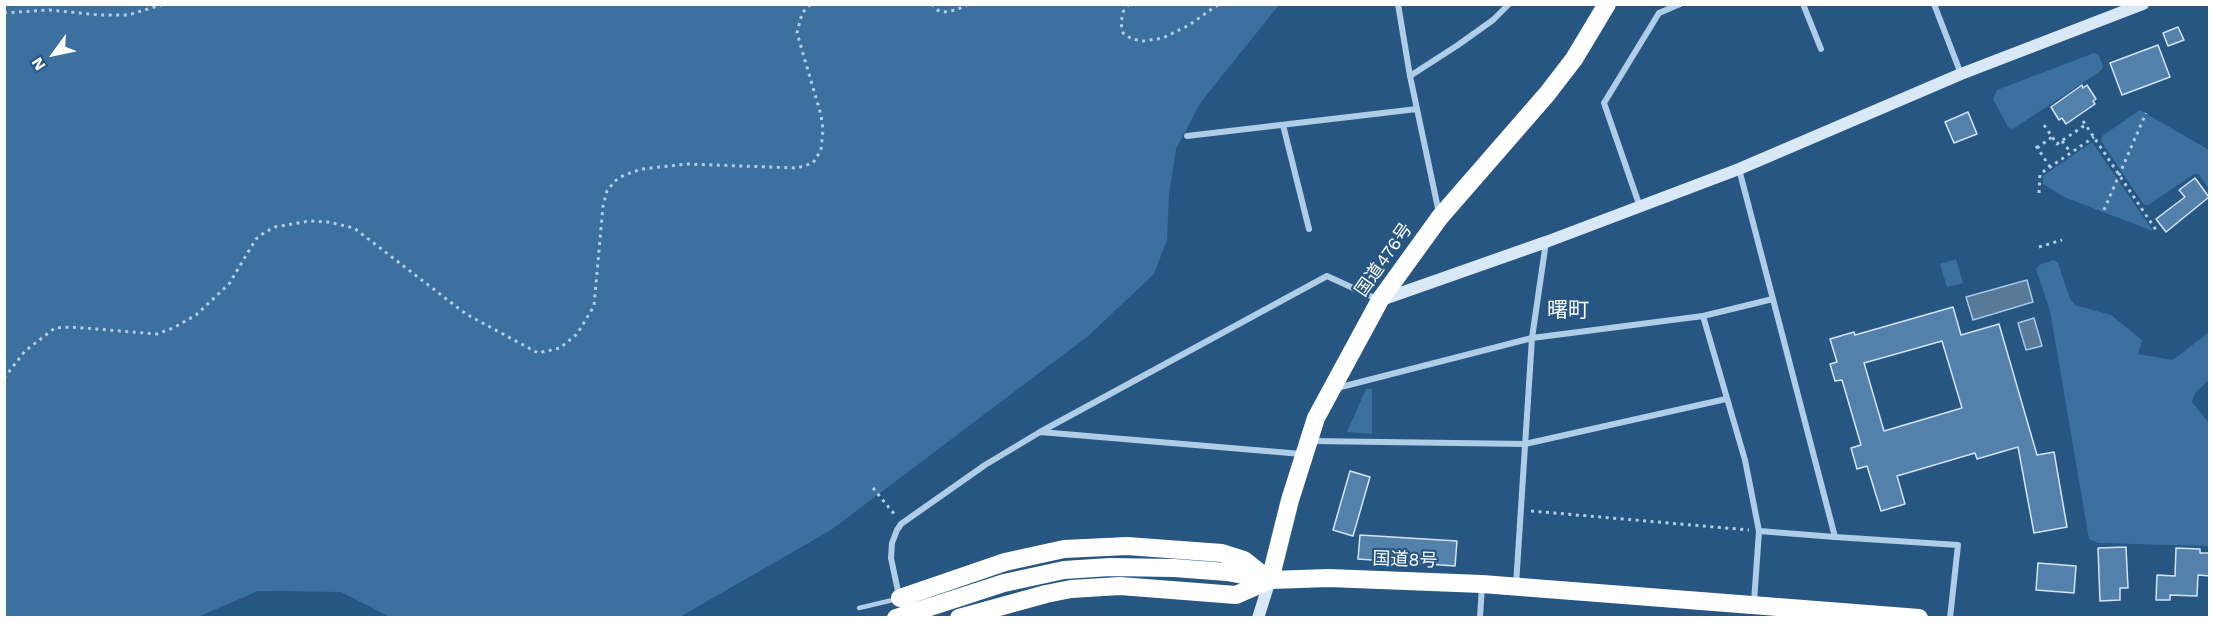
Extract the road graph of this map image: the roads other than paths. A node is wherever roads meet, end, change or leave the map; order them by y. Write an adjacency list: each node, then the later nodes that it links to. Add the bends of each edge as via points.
1 (1398, 4): 10 (street)
2 (1509, 4): 10 (street, via 1484,26)
3 (1607, 4): 16 (highway, 国道476号, via 1574,59)
4 (1803, 4): 8 (street)
5 (1934, 4): 9 (street)
6 (2143, 4): 9 (street)
7 (1680, 5): 15 (street, via 1659,13 1604,103)
8 (1821, 49)
9 (1961, 74): 14 (street)
10 (1410, 76): 11 (street)
11 (1417, 109): 12 (street); 16 (street)
12 (1283, 125): 13 (street); 17 (street)
13 (1187, 136)
14 (1739, 169): 15 (street); 19 (street)
15 (1640, 207): 18 (street)
16 (1440, 217): 20 (highway, 国道476号)
17 (1309, 229)
18 (1546, 242): 20 (street); 22 (street)
19 (1773, 299): 21 (street); 29 (street)
20 (1380, 300): 23 (highway, 国道476号); 25 (street, via 1327,276)
21 (1703, 316): 22 (street); 24 (street)
22 (1533, 338): 23 (street); 26 (street)
23 (1331, 389): 27 (highway, 国道476号)
24 (1726, 399): 26 (street); 28 (street, via 1745,459)
25 (1040, 432): 27 (street); 33 (street, via 901,524 891,543)
26 (1525, 444): 27 (street); 32 (street)
27 (1307, 448): 30 (highway, 国道476号)
28 (1759, 531): 29 (street); 34 (street)
29 (1835, 537): 41 (street, via 1958,546)
30 (1270, 580): 31 (highway, 国道8号, via 1329,578); 33 (highway, via 1244,560 1222,553 1127,546 1064,549 1005,562); 37 (highway, via 1236,595 1120,586 1071,589); 38 (street)
31 (1482, 584): 32 (highway, 国道8号); 39 (street)
32 (1516, 587): 34 (highway, 国道8号)
33 (899, 606): 35 (lane)
34 (1758, 607): 36 (highway, 国道8号)
35 (859, 608)
36 (1875, 616): 40 (highway, 国道8号)
37 (959, 618)
38 (1258, 618)
39 (1480, 618)
40 (1919, 618)
41 (1950, 618)

